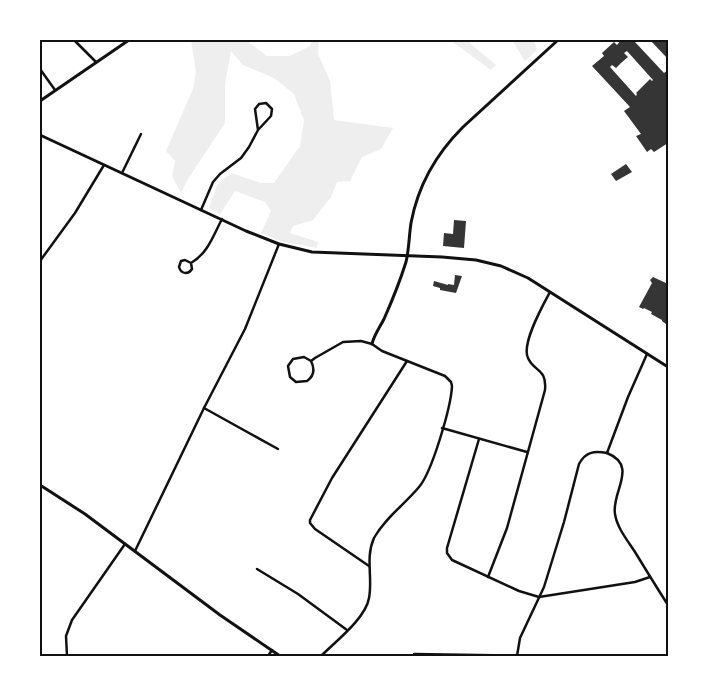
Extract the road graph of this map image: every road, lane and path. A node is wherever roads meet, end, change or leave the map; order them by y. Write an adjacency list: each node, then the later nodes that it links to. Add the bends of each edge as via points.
1 (74, 40): 4 (street)
2 (129, 40): 4 (street)
3 (558, 40): 16 (street, via 463,127 438,156 423,182 416,203)
4 (96, 62): 6 (street)
5 (40, 69): 6 (street)
6 (55, 90): 7 (street)
7 (40, 101)
8 (258, 130): 8 (street, via 255,109 259,104 266,104 272,114); 13 (street, via 241,158 213,182)
9 (142, 134): 12 (street)
10 (40, 135): 11 (street)
11 (104, 165): 12 (street); 17 (street)
12 (122, 173): 13 (street)
13 (202, 210): 14 (street)
14 (222, 219): 15 (street); 18 (street, via 206,250)
15 (279, 244): 16 (street, via 329,254); 25 (street, via 245,329)
16 (407, 255): 19 (street, via 467,259 501,266); 20 (street, via 392,300)
17 (40, 261)
18 (191, 262): 18 (street, via 181,261 181,271 191,271)
19 (550, 292): 21 (street); 29 (street, via 534,324 526,351 529,360 546,380 546,390)
20 (372, 344): 22 (street); 23 (street, via 347,341)
21 (647, 354): 24 (street); 30 (street)
22 (407, 361): 26 (street, via 439,373 451,382 452,391); 34 (street, via 332,478 310,520 315,529)
23 (311, 362): 23 (street, via 313,372 307,381 299,382 290,377 288,366 293,359 304,357)
24 (668, 367)
25 (204, 408): 28 (street); 33 (street)
26 (442, 428): 27 (street); 34 (street, via 427,476 379,531 371,548)
27 (478, 439): 29 (street); 36 (street, via 447,552 452,560)
28 (278, 449)
29 (527, 452): 36 (street, via 506,528)
30 (607, 453): 37 (street, via 619,460 622,467 616,519); 38 (street, via 590,453 583,456 579,464)
31 (41, 487): 32 (street, via 86,514)
32 (125, 544): 33 (street); 45 (street, via 72,620 66,636)
33 (135, 551): 41 (street)
34 (369, 566): 40 (street, via 368,606)
35 (257, 569): 40 (street)
36 (488, 577): 38 (street)
37 (650, 577): 38 (street); 39 (street)
38 (539, 598): 44 (street, via 520,638)
39 (668, 605)
40 (347, 630): 48 (street)
41 (272, 650): 46 (street); 47 (street)
42 (414, 654): 43 (street)
43 (449, 655): 44 (street)
44 (517, 655): 49 (street)
45 (67, 656)
46 (268, 656)
47 (280, 656)
48 (321, 656)
49 (547, 656)

